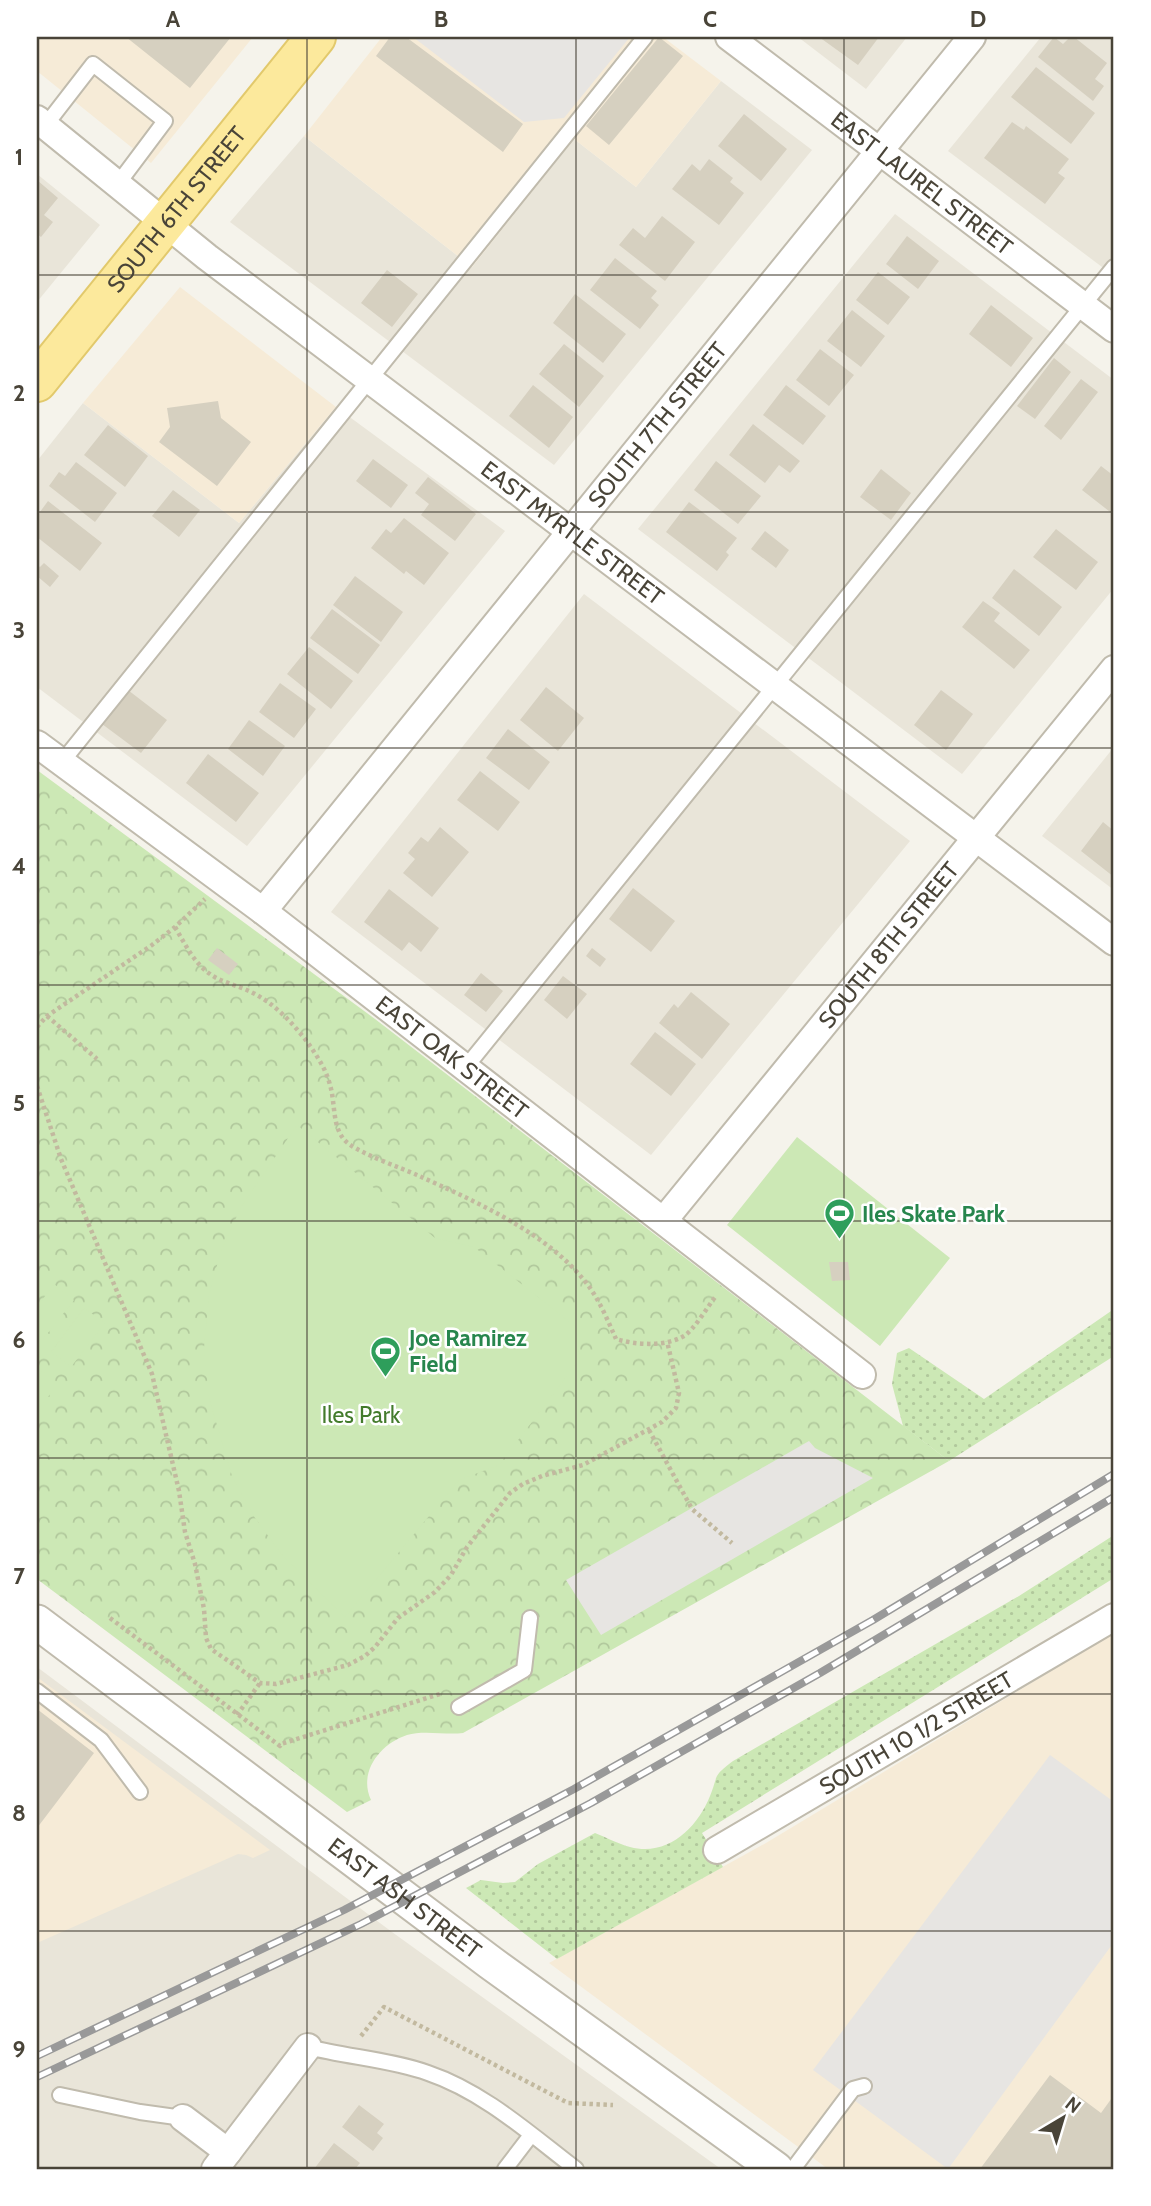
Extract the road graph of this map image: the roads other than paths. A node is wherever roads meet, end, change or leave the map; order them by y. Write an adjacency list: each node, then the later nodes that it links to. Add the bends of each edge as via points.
1 (316, 37): 8 (main road, SOUTH 6TH STREET)
2 (645, 37): 12 (lane)
3 (729, 37): 6 (street, EAST LAUREL STREET)
4 (972, 37): 6 (street, SOUTH 7TH STREET)
5 (41, 123): 7 (street, EAST MYRTLE STREET); 7 (lane, via 93,64 165,121)
6 (880, 150): 10 (street, EAST LAUREL STREET); 14 (street, SOUTH 7TH STREET)
7 (117, 184): 8 (street, EAST MYRTLE STREET)
8 (166, 224): 12 (street, EAST MYRTLE STREET); 13 (main road, SOUTH 6TH STREET)
9 (1114, 267): 10 (lane)
10 (1083, 305): 11 (street, EAST LAUREL STREET); 16 (lane)
11 (1114, 329)
12 (370, 380): 14 (street, EAST MYRTLE STREET); 18 (lane)
13 (37, 382)
14 (570, 532): 16 (street, EAST MYRTLE STREET); 20 (street, SOUTH 7TH STREET)
15 (1114, 669): 19 (street, SOUTH 8TH STREET)
16 (775, 684): 19 (street, EAST MYRTLE STREET); 22 (lane)
17 (37, 744): 18 (street, EAST OAK STREET)
18 (62, 762): 20 (street, EAST OAK STREET)
19 (976, 837): 21 (street, EAST MYRTLE STREET); 23 (street, SOUTH 8TH STREET)
20 (263, 911): 22 (street, EAST OAK STREET)
21 (1114, 942)
22 (466, 1067): 23 (street, EAST OAK STREET)
23 (664, 1220): 24 (street, EAST OAK STREET)
24 (862, 1375)
25 (1114, 1617): 31 (street, SOUTH 10 1/2 STREET)
26 (530, 1618): 29 (lane, via 524,1671)
27 (37, 1622): 40 (street, EAST ASH STREET, via 491,1964)
28 (37, 1691): 30 (lane, via 101,1740)
29 (459, 1706)
30 (140, 1792)
31 (716, 1850)
32 (308, 2047): 36 (lane, via 428,2073 485,2101); 37 (street)
33 (864, 2086): 41 (lane, via 853,2090)
34 (60, 2095): 35 (lane)
35 (183, 2118): 37 (street)
36 (531, 2135): 38 (lane); 39 (lane)
37 (221, 2160)
38 (505, 2169)
39 (576, 2169)
40 (776, 2169)
41 (793, 2169)

